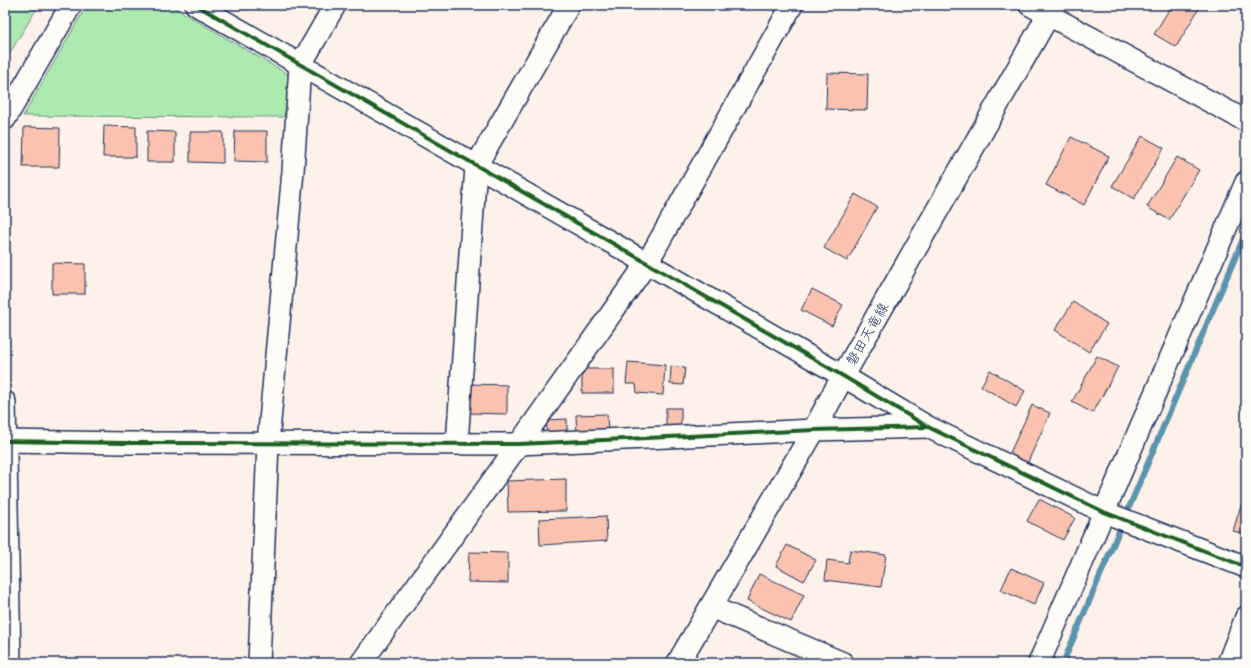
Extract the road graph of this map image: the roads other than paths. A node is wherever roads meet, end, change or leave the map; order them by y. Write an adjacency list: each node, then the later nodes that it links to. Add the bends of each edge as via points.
1 (70, 5): 8 (street)
2 (196, 5): 7 (street)
3 (335, 5): 7 (street)
4 (569, 5): 10 (street)
5 (792, 5): 12 (street)
6 (1044, 8): 9 (street); 13 (main road, 磐田天竜線)
7 (300, 66): 10 (street); 18 (street)
8 (5, 118)
9 (1246, 121)
10 (476, 166): 12 (street); 19 (street)
11 (1246, 182): 21 (street)
12 (647, 263): 13 (street); 20 (street)
13 (843, 376): 15 (street); 16 (main road, 磐田天竜線)
14 (5, 402): 17 (street)
15 (928, 428): 16 (street); 21 (street)
16 (814, 430): 20 (street); 23 (main road, 磐田天竜線)
17 (6, 440): 18 (street); 25 (street)
18 (268, 443): 19 (street); 26 (street)
19 (457, 444): 20 (street)
20 (519, 444): 27 (street)
21 (1104, 512): 22 (street); 30 (street)
22 (1246, 567)
23 (711, 607): 28 (main road, 磐田天竜線); 29 (street)
24 (1246, 617): 31 (street)
25 (10, 663)
26 (259, 663)
27 (361, 663)
28 (678, 663)
29 (843, 663)
30 (1039, 663)
31 (1228, 663)

